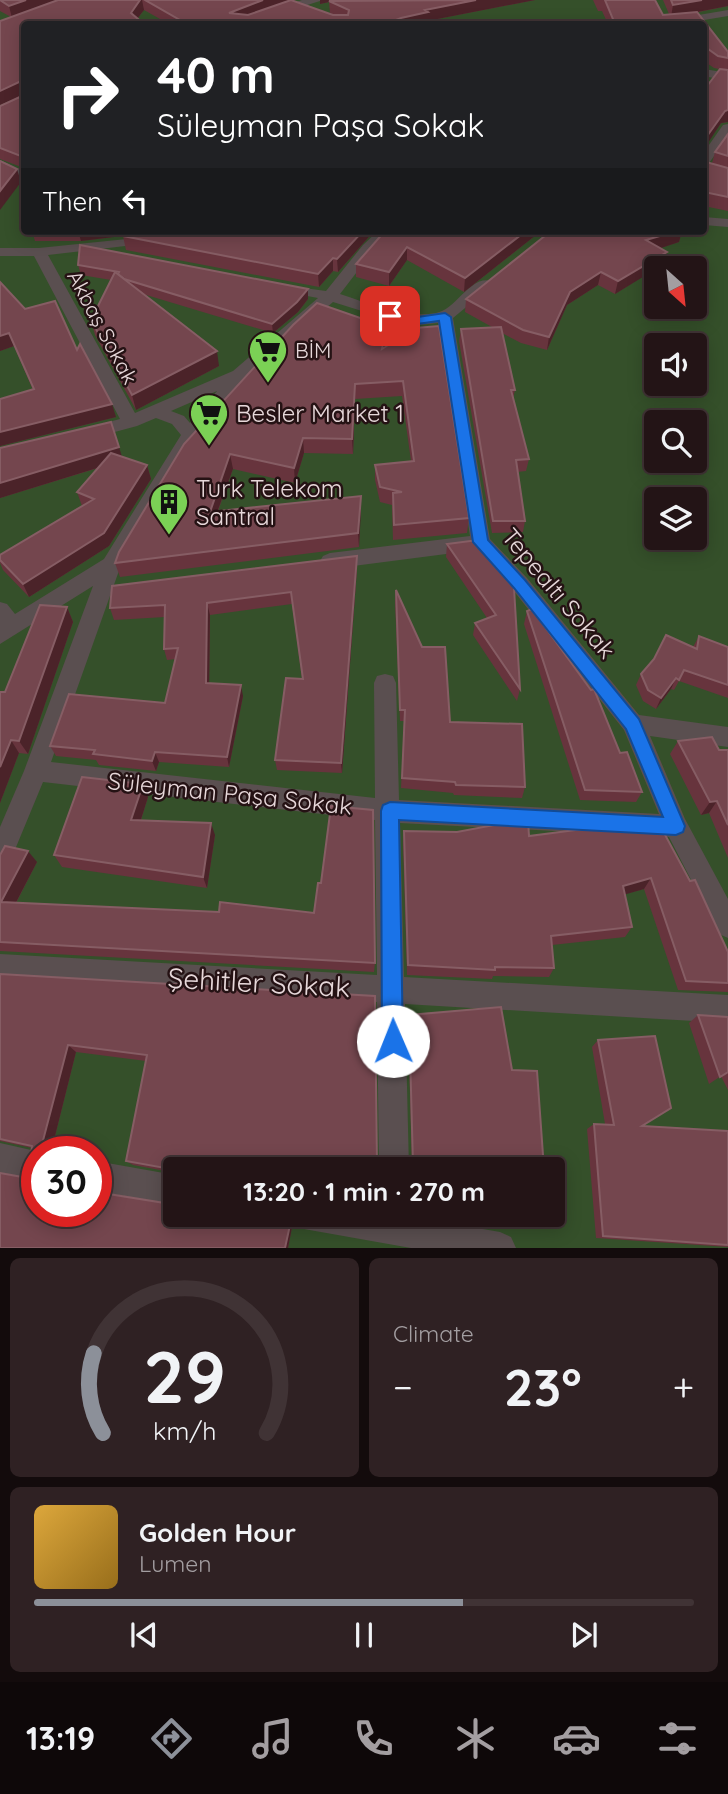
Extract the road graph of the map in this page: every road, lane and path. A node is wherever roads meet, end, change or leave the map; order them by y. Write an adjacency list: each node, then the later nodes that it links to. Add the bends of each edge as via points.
1 (281, 0): 2 (street)
2 (293, 5): 3 (street); 3 (street, via 309,12); 5 (street)
3 (320, 5)
4 (728, 13): 6 (street)
5 (248, 21)
6 (682, 21)
7 (707, 74): 8 (street)
8 (728, 77)
9 (728, 128): 10 (street)
10 (707, 156)
11 (0, 164): 12 (street)
12 (21, 174)
13 (707, 221): 14 (street)
14 (728, 223)
15 (382, 235): 23 (street)
16 (164, 238): 17 (street)
17 (81, 248): 18 (street); 20 (street)
18 (39, 251): 19 (street); 27 (street, Akbaş Sokak)
19 (4, 254)
20 (134, 258)
21 (499, 274): 24 (street)
22 (265, 284): 23 (street)
23 (330, 296): 24 (street, via 410,321); 25 (street)
24 (445, 317): 30 (street, Tepealtı Sokak)
25 (240, 374): 26 (street); 28 (street)
26 (154, 411): 27 (street); 28 (street, via 178,420)
27 (131, 422): 29 (street)
28 (190, 435): 31 (street)
29 (65, 439)
30 (481, 542): 32 (street); 38 (street, Tepealtı Sokak)
31 (111, 564): 34 (street); 36 (street)
32 (306, 564)
33 (131, 585): 34 (street)
34 (104, 589): 40 (street)
35 (0, 610): 36 (street)
36 (7, 631)
37 (385, 682): 41 (street)
38 (633, 724): 39 (street); 42 (street, Tepealtı Sokak)
39 (728, 737)
40 (36, 771): 41 (street, Süleyman Paşa Sokak); 43 (street)
41 (390, 811): 42 (street, Süleyman Paşa Sokak); 46 (street)
42 (676, 826): 44 (street, Tepealtı Sokak)
43 (0, 856)
44 (728, 925)
45 (0, 967): 46 (street, Şehitler Sokak)
46 (392, 989): 47 (street, Şehitler Sokak); 48 (street)
47 (728, 1009)
48 (394, 1157)
49 (0, 1158): 50 (street)
50 (21, 1162)
51 (112, 1179): 52 (street)
52 (163, 1189)
53 (374, 1227): 54 (street)
54 (395, 1231): 55 (street)
55 (500, 1248)

